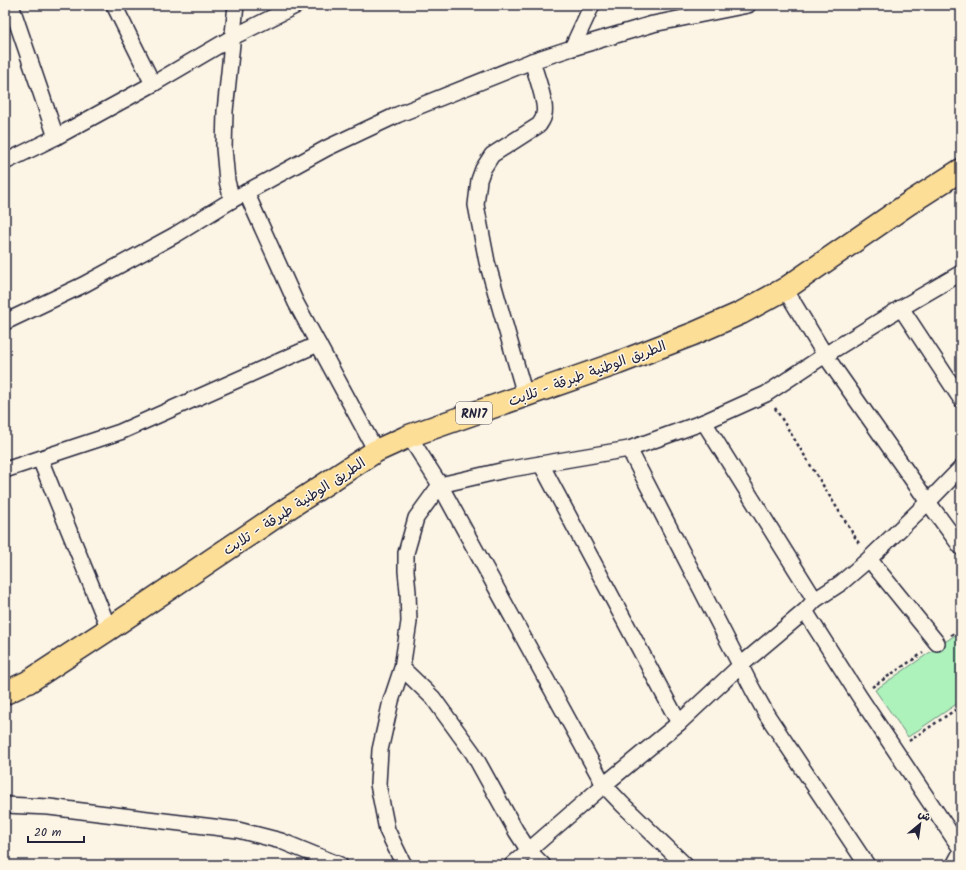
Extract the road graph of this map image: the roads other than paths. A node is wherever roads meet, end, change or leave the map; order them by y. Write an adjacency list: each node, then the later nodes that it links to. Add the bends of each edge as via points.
1 (11, 5): 11 (street)
2 (114, 5): 10 (street)
3 (297, 5): 7 (street)
4 (592, 5): 8 (street)
5 (748, 5): 8 (street, via 653,24)
6 (233, 8): 7 (street)
7 (232, 37): 10 (street); 15 (street, via 224,148 227,182)
8 (572, 48): 9 (street)
9 (532, 61): 14 (street, via 397,115 327,148); 22 (street, via 544,101 543,118 539,125 492,155 479,180 476,205 487,262)
10 (153, 84): 11 (street)
11 (56, 136): 12 (street)
12 (5, 162)
13 (961, 170): 17 (main road, الطريق الوطنية طبرقة - تلابت / RN17)
14 (246, 192): 15 (street); 20 (street, via 296,303)
15 (232, 200): 19 (street, via 83,285)
16 (961, 272): 18 (street)
17 (785, 289): 21 (street); 22 (main road, الطريق الوطنية طبرقة - تلابت / RN17, via 741,313 694,334)
18 (901, 308): 21 (street); 23 (street)
19 (5, 322)
20 (318, 344): 27 (street); 28 (street, via 120,432)
21 (825, 355): 24 (street, via 766,394); 33 (street)
22 (525, 395): 25 (main road, الطريق الوطنية طبرقة - تلابت / RN17)
23 (961, 399)
24 (704, 422): 26 (street); 36 (street)
25 (410, 436): 27 (main road, الطريق الوطنية طبرقة - تلابت / RN17); 32 (street)
26 (629, 449): 29 (street); 39 (street)
27 (376, 451): 37 (main road, الطريق الوطنية طبرقة - تلابت / RN17)
28 (40, 458): 31 (street); 37 (street)
29 (541, 464): 32 (street); 42 (street)
30 (961, 468): 33 (street)
31 (5, 470)
32 (440, 485): 40 (street, via 416,518 406,553 408,622); 43 (street)
33 (928, 502): 34 (street); 35 (street)
34 (961, 547)
35 (869, 559): 36 (street); 38 (street)
36 (810, 606): 39 (street); 45 (street, via 859,696)
37 (109, 629): 41 (main road, الطريق الوطنية طبرقة - تلابت / RN17, via 28,682)
38 (937, 643)
39 (741, 665): 42 (street); 52 (street, via 767,715)
40 (402, 668): 46 (street, via 433,698 474,753); 48 (street, via 390,700 380,750 378,784 387,830)
41 (5, 693)
42 (679, 723): 43 (street)
43 (604, 785): 46 (street); 51 (street)
44 (5, 805): 47 (street, via 49,807 238,830 281,840)
45 (961, 850): 53 (street)
46 (529, 851): 49 (street); 50 (street)
47 (340, 865)
48 (405, 865)
49 (512, 865)
50 (543, 865)
51 (685, 865)
52 (867, 865)
53 (954, 865)

